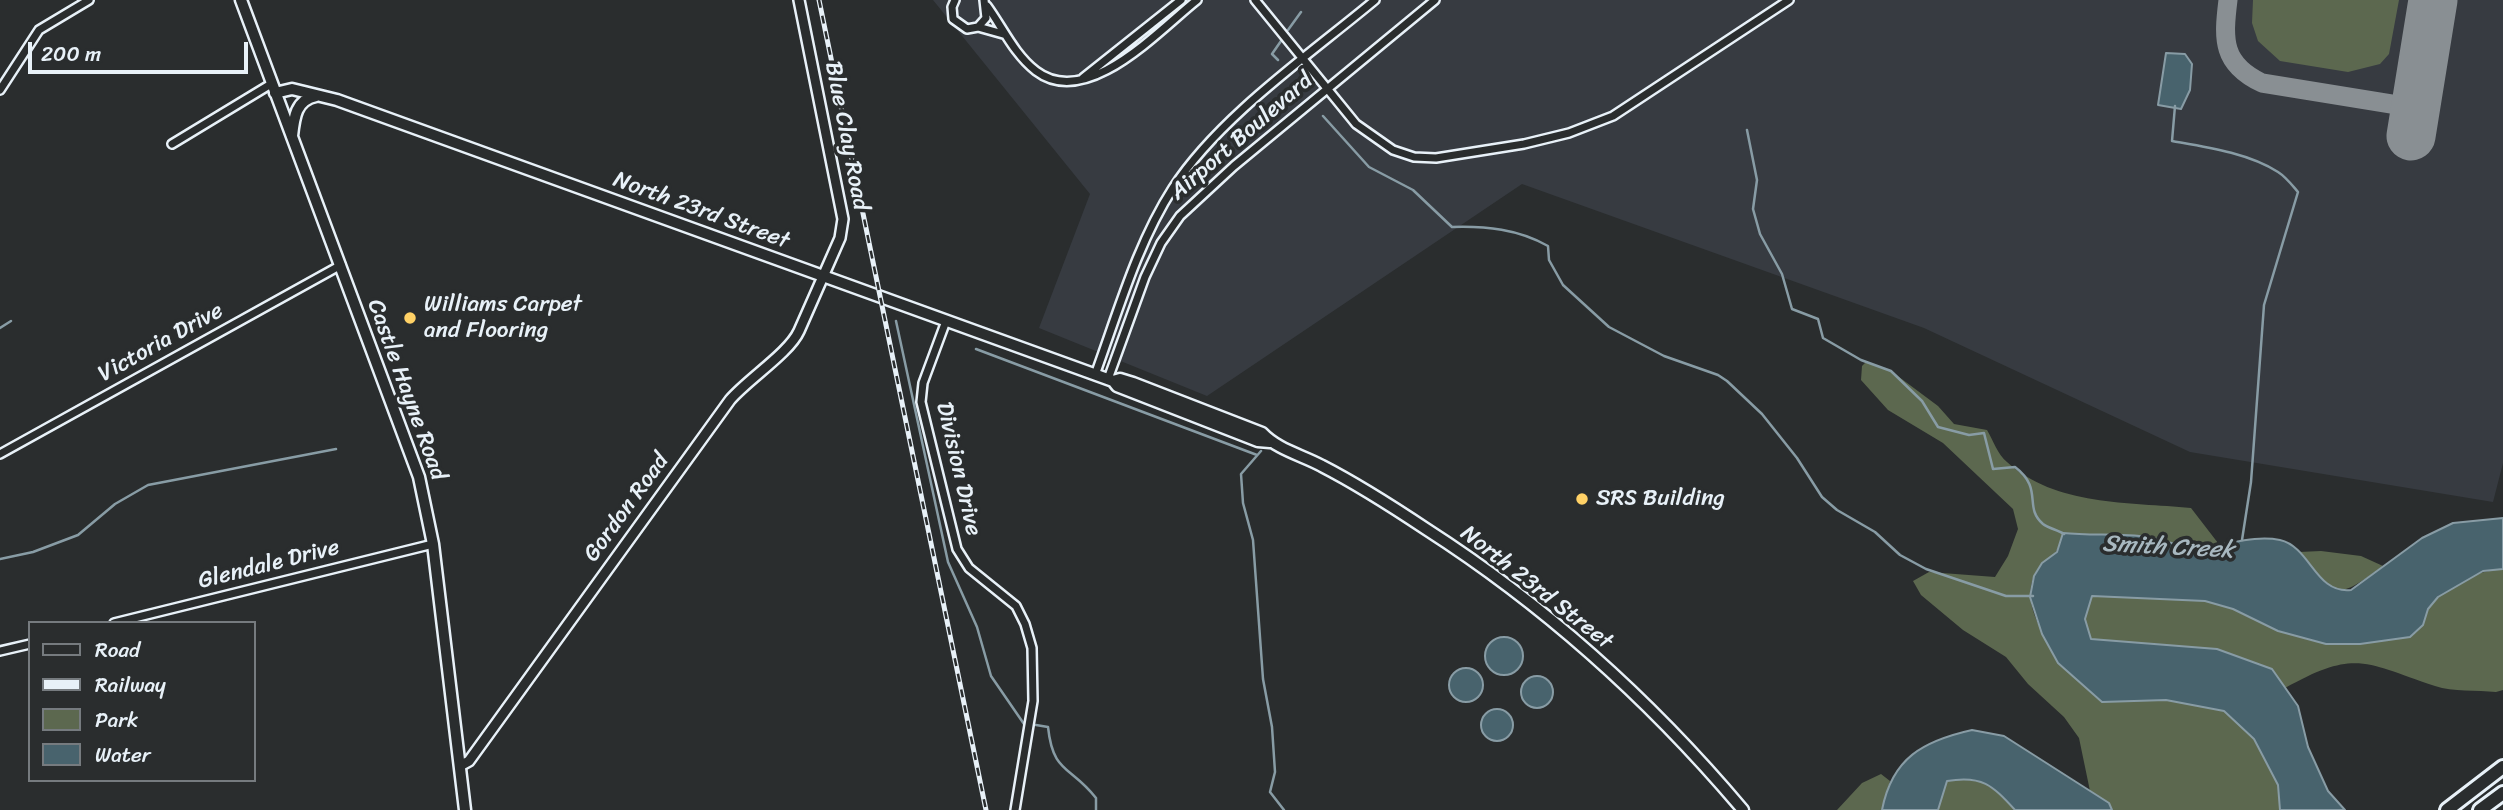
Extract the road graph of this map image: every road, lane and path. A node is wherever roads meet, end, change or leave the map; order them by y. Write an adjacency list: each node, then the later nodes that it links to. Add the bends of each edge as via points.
1 (89, 0): 18 (street, via 39,30)
2 (241, 0): 16 (main road, Castle Hayne Road)
3 (799, 0): 23 (street, Blue Clay Road, via 844,219)
4 (955, 0): 12 (street, via 951,13 957,24 967,29)
5 (1181, 0): 15 (street)
6 (1197, 0): 15 (street, via 1105,73)
7 (1255, 0): 14 (street)
8 (1375, 0): 14 (street, Airport Boulevard)
9 (1789, 0): 17 (street, via 1613,116 1569,133 1471,155 1436,159 1393,150 1356,124)
10 (1433, 1): 17 (street, Airport Boulevard)
11 (986, 3): 12 (street, via 986,18); 13 (street)
12 (978, 27): 13 (street)
13 (1004, 34): 15 (street, via 1037,72 1053,80)
14 (1304, 59): 17 (street); 25 (street, Airport Boulevard, via 1226,126 1173,187 1142,248)
15 (1081, 80)
16 (273, 88): 19 (main road, North 23rd Street); 20 (main road, Castle Hayne Road); 21 (street)
17 (1327, 89): 26 (street, Airport Boulevard, via 1210,186 1170,229 1145,277)
18 (0, 90)
19 (323, 96): 20 (main road, via 301,103); 23 (main road, North 23rd Street)
20 (292, 140): 22 (main road, Castle Hayne Road)
21 (173, 144)
22 (341, 265): 27 (street, Victoria Drive); 28 (main road, Castle Hayne Road, via 413,458)
23 (823, 276): 24 (main road, North 23rd Street); 32 (street, Gordon Road, via 794,341 730,400)
24 (946, 321): 25 (main road, North 23rd Street); 36 (street, Division Drive, via 923,383 921,402 955,543 969,568 1016,606 1033,656 1031,712)
25 (1095, 375): 26 (main road, North 23rd Street)
26 (1110, 380): 37 (main road, North 23rd Street, via 1133,383 1262,433 1270,442 1323,466 1426,528 1525,598 1633,692)
27 (0, 454)
28 (433, 544): 29 (street, Glendale Drive); 32 (main road, Castle Hayne Road)
29 (122, 621)
30 (28, 644): 31 (street)
31 (0, 651)
32 (460, 766): 35 (main road, Castle Hayne Road)
33 (2503, 767): 38 (highway)
34 (2503, 793): 39 (highway)
35 (465, 810)
36 (1014, 810)
37 (1743, 810)
38 (2447, 810)
39 (2480, 810)

